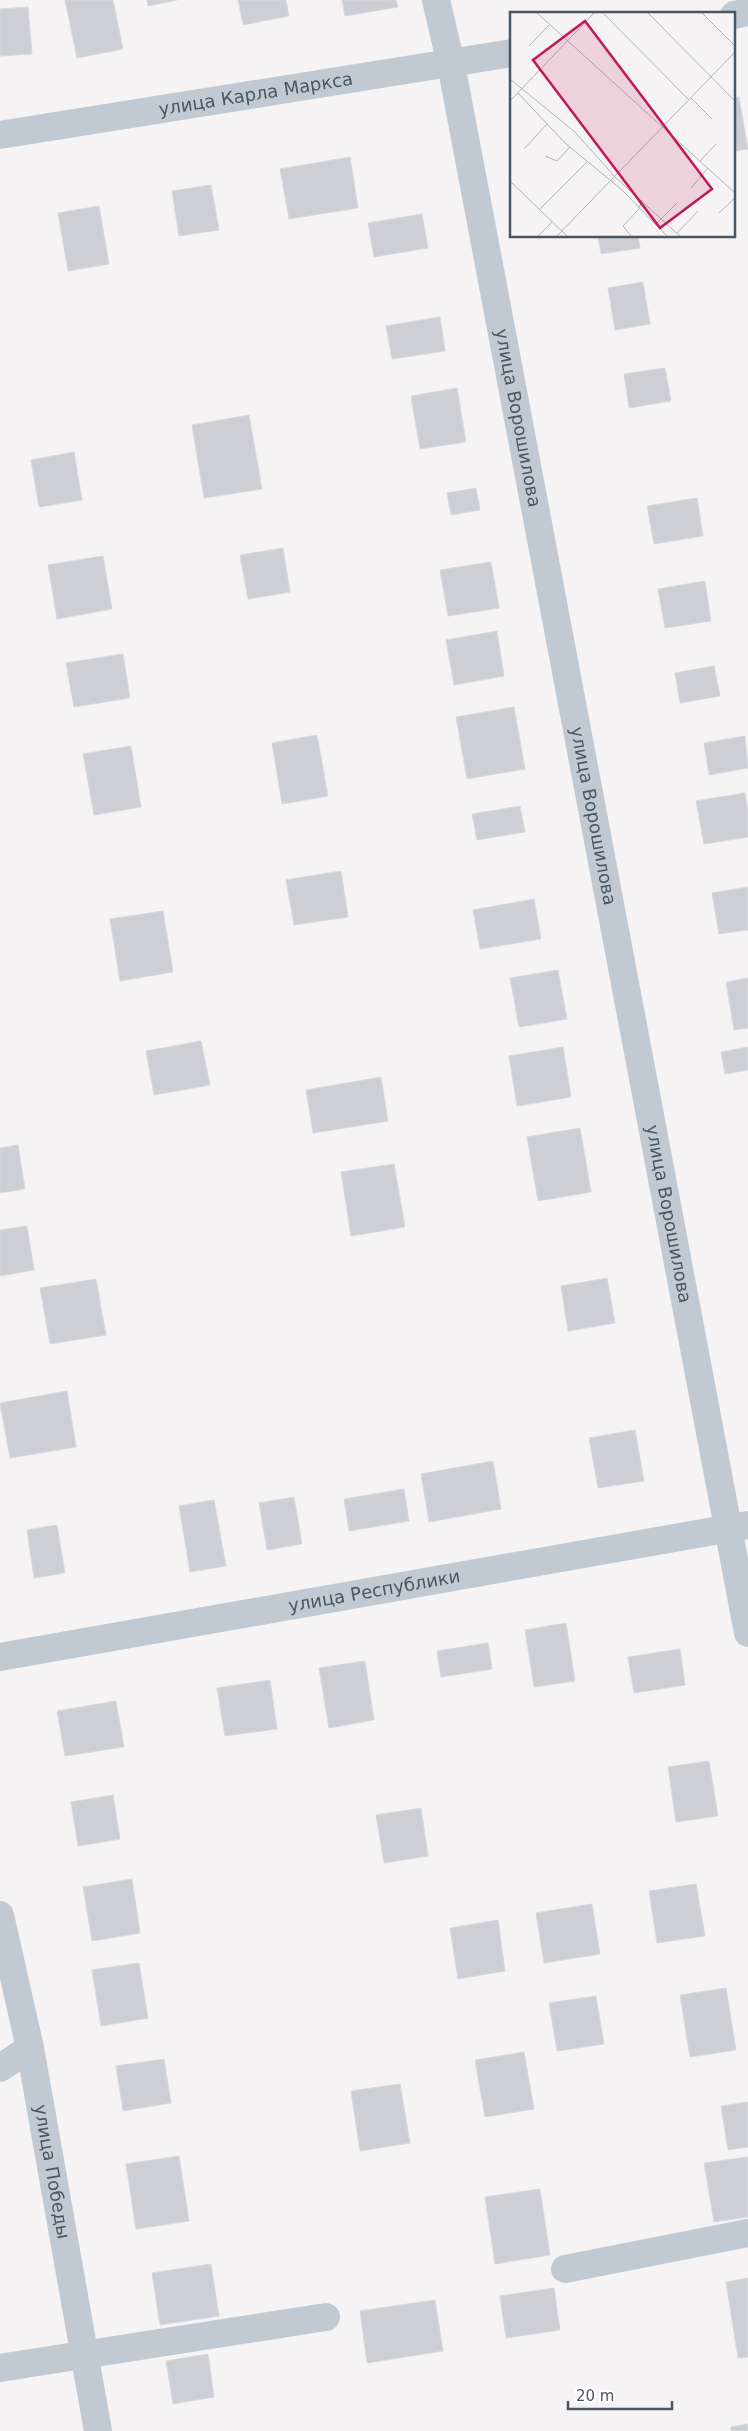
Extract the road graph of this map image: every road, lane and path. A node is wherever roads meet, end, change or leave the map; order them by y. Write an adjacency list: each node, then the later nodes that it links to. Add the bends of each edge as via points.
1 (436, 0): 3 (street, улица Ворошилова)
2 (510, 54): 3 (street, улица Карла Маркса)
3 (451, 64): 4 (street, улица Карла Маркса); 5 (street, улица Ворошилова)
4 (0, 135)
5 (738, 1527): 6 (street, улица Ворошилова); 7 (street, улица Республики)
6 (748, 1633)
7 (0, 1657)
8 (0, 1915): 9 (street, улица Победы)
9 (30, 2048): 10 (street); 14 (street, улица Победы)
10 (0, 2068)
11 (748, 2233): 12 (street)
12 (565, 2269)
13 (326, 2317): 14 (street)
14 (87, 2356): 15 (street); 16 (street, улица Победы)
15 (0, 2368)
16 (98, 2431)

